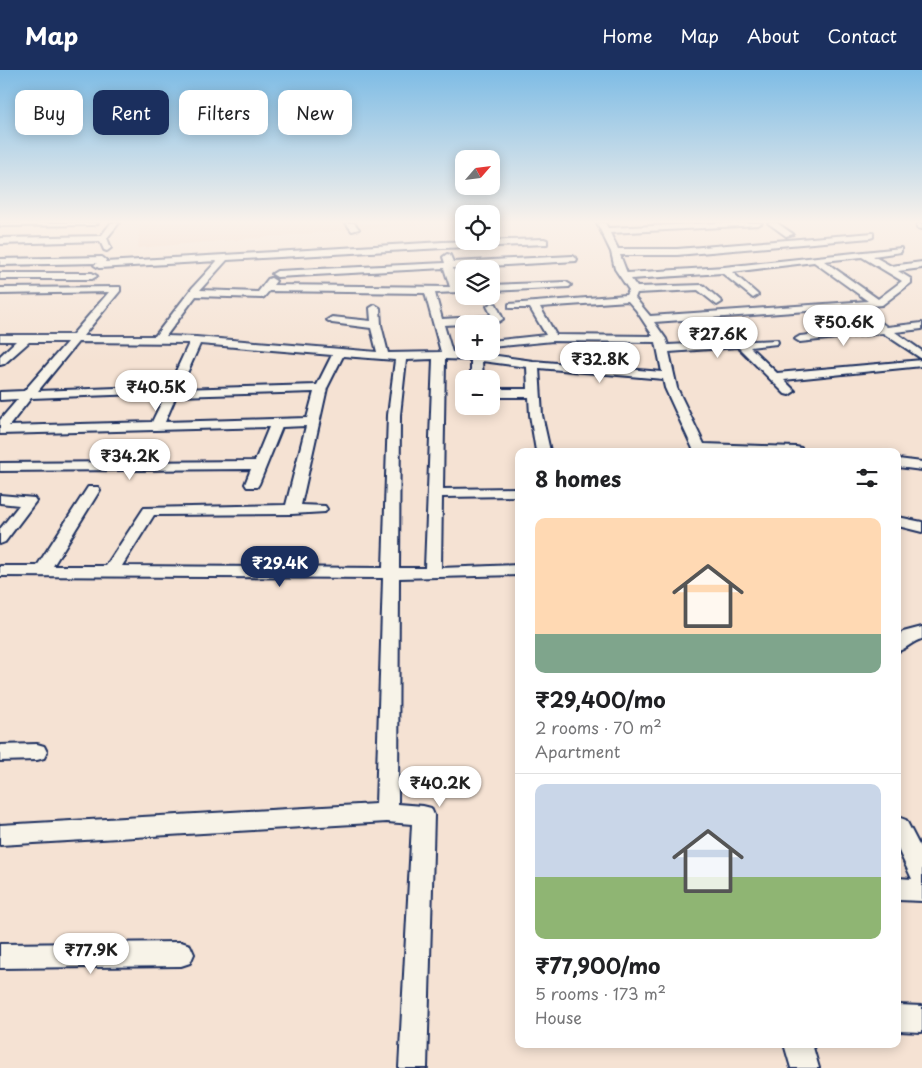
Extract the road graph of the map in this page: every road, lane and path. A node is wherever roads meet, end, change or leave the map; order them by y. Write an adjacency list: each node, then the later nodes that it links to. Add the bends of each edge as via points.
1 (891, 269): 25 (street, via 908,281)
2 (96, 270): 12 (street)
3 (213, 270): 21 (street)
4 (280, 270): 10 (street)
5 (362, 270): 10 (street)
6 (620, 270): 13 (street)
7 (682, 270): 13 (street)
8 (727, 270): 23 (street)
9 (829, 270): 25 (street)
10 (277, 274): 16 (street)
11 (0, 276): 12 (street)
12 (92, 276): 15 (street)
13 (626, 276): 22 (street)
14 (566, 284): 17 (street)
15 (85, 288): 20 (street); 42 (street, via 117,289)
16 (266, 288): 18 (street); 21 (street, via 261,295)
17 (500, 288)
18 (429, 290): 19 (street); 33 (street)
19 (455, 290)
20 (0, 291)
21 (193, 292): 38 (street)
22 (632, 294): 24 (street, via 700,287); 26 (street); 31 (street)
23 (753, 295)
24 (717, 302)
25 (878, 303): 27 (street)
26 (533, 304): 29 (street); 39 (street)
27 (850, 305): 31 (street); 36 (street)
28 (492, 306): 33 (street, via 498,319)
29 (513, 306)
30 (375, 308): 34 (street)
31 (647, 319): 46 (street)
32 (332, 320): 34 (street)
33 (439, 322): 50 (street)
34 (376, 325): 52 (street)
35 (922, 326): 36 (street)
36 (886, 330): 41 (street); 53 (street)
37 (0, 338): 40 (street)
38 (159, 338): 42 (street); 43 (street)
39 (553, 338): 45 (street); 46 (street)
40 (25, 339): 42 (street); 56 (street)
41 (800, 339)
42 (74, 340): 67 (street)
43 (196, 340): 49 (street); 62 (street)
44 (773, 342): 47 (street)
45 (500, 343)
46 (661, 344): 47 (street); 60 (street)
47 (742, 345): 59 (street)
48 (455, 350): 50 (street)
49 (339, 352): 52 (street); 61 (street)
50 (445, 354): 51 (street); 54 (street); 81 (street)
51 (455, 354)
52 (383, 356): 54 (street)
53 (922, 356)
54 (401, 357): 92 (street, via 394,415)
55 (500, 359): 58 (street)
56 (0, 362)
57 (922, 363): 59 (street)
58 (534, 364): 60 (street); 65 (street)
59 (774, 377): 63 (street)
60 (671, 382): 73 (street)
61 (321, 388): 62 (street); 68 (street)
62 (173, 391): 67 (street); 70 (street)
63 (789, 391)
64 (500, 393): 65 (street)
65 (535, 393): 72 (street)
66 (0, 396): 67 (street)
67 (28, 396): 71 (street)
68 (313, 422): 69 (street); 84 (street)
69 (277, 423): 70 (street); 75 (street)
70 (157, 426): 71 (street)
71 (0, 429)
72 (542, 448)
73 (699, 448)
74 (901, 463): 76 (street)
75 (260, 466): 77 (street); 78 (street)
76 (922, 466)
77 (0, 467)
78 (252, 484)
79 (93, 490): 90 (street)
80 (515, 492): 81 (street)
81 (435, 493): 93 (street)
82 (0, 499): 87 (street, via 29,501)
83 (320, 509): 84 (street)
84 (292, 510): 91 (street, via 149,511)
85 (901, 523): 86 (street)
86 (922, 527)
87 (0, 539)
88 (515, 570): 93 (street)
89 (0, 571): 90 (street)
90 (42, 571): 91 (street)
91 (110, 572): 92 (street)
92 (391, 573): 93 (street); 98 (street)
93 (433, 573)
94 (922, 633): 95 (street, via 909,636)
95 (901, 643)
96 (37, 752): 97 (street)
97 (0, 753)
98 (387, 813): 100 (street); 109 (street, via 423,815)
99 (901, 833): 101 (street)
100 (0, 835)
101 (922, 874)
102 (901, 889): 103 (street)
103 (922, 890)
104 (181, 954): 105 (street)
105 (0, 956)
106 (901, 1018): 107 (street)
107 (922, 1019)
108 (799, 1048): 110 (street)
109 (414, 1068)
110 (805, 1068)

